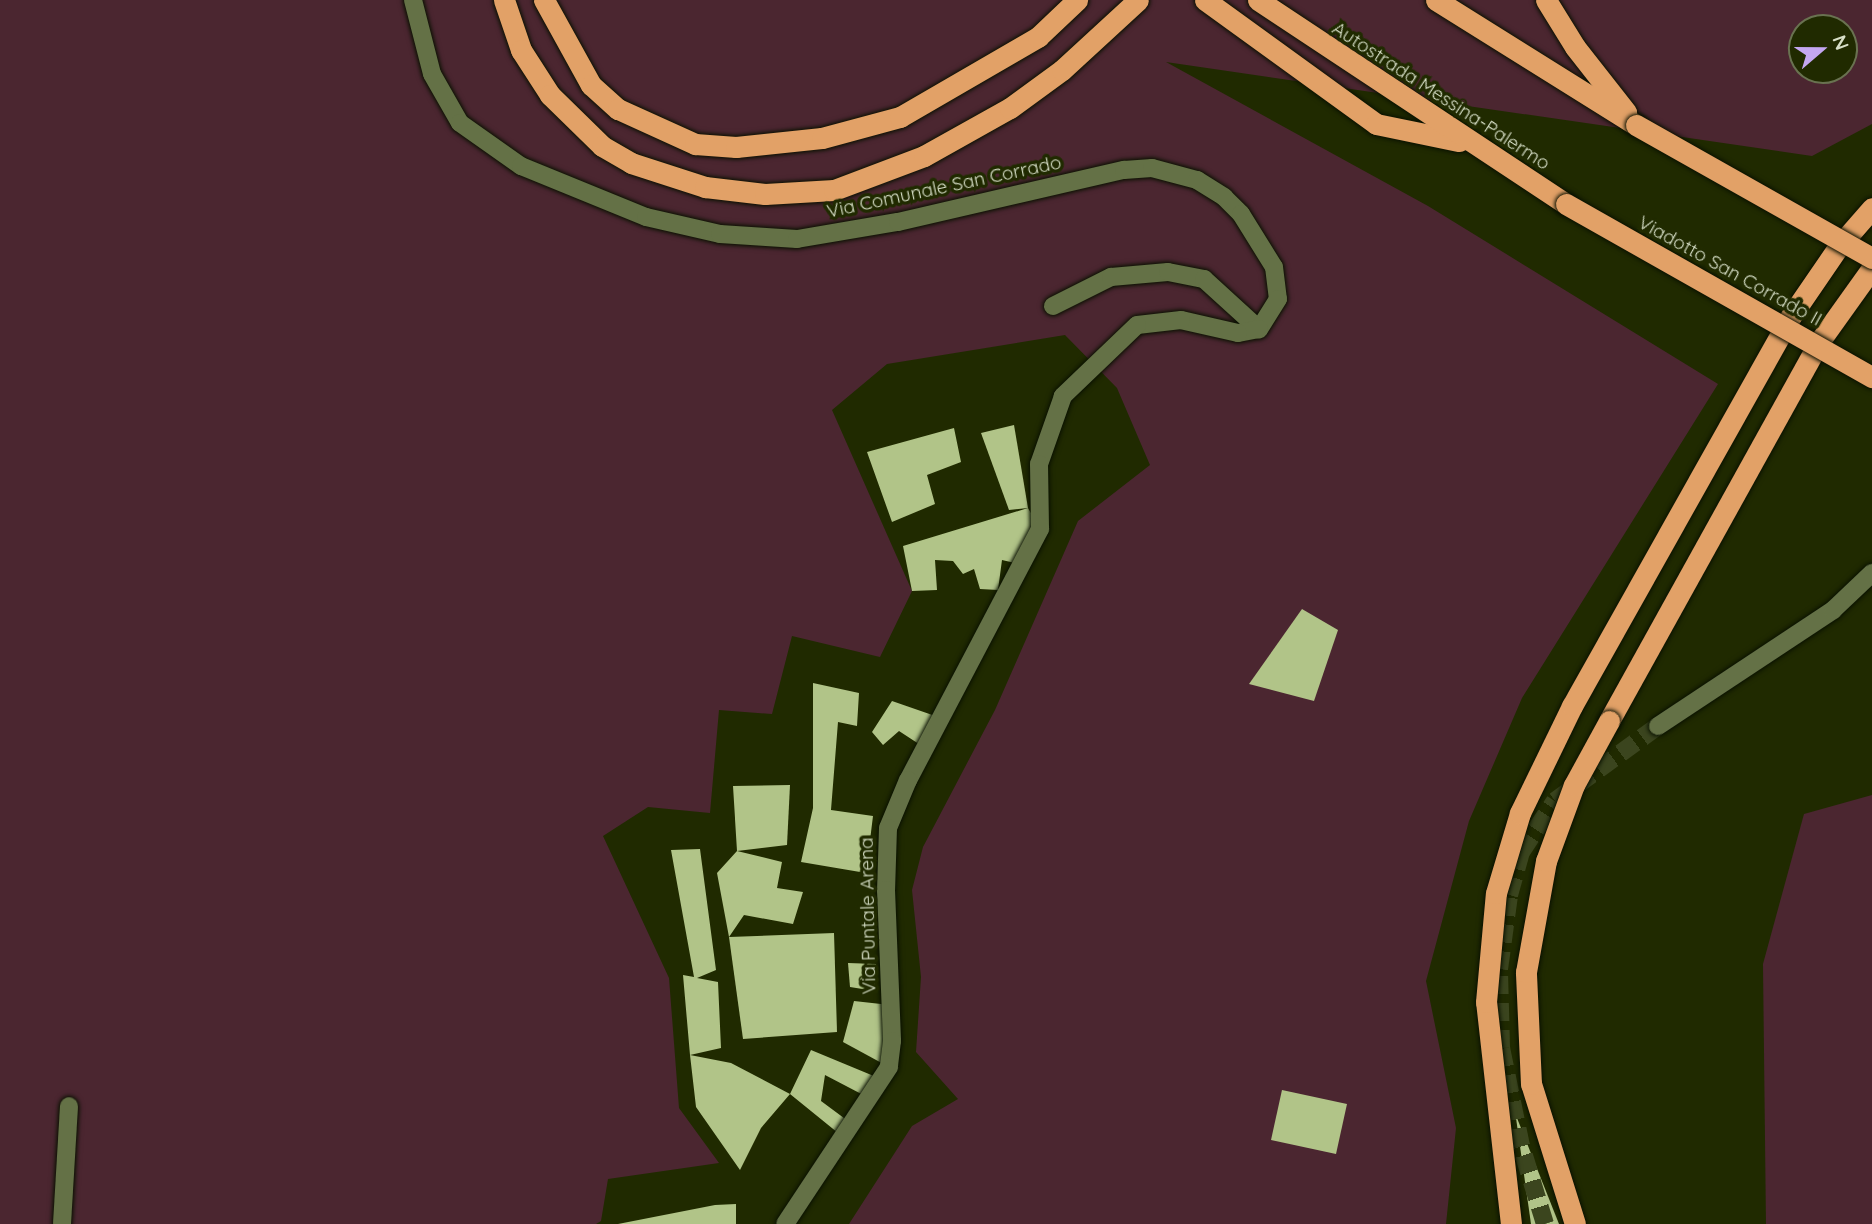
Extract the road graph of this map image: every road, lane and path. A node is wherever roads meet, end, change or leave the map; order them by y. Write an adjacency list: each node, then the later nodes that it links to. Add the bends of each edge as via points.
1 (414, 0): 17 (street, Via Comunale San Corrado, via 432,74 460,123 521,166 614,205 720,234 797,239 898,222 1124,170 1152,168 1197,180 1224,197 1264,246 1274,267 1278,299)
2 (503, 0): 5 (highway, via 521,50 550,95 602,146 631,163 705,187 765,194 834,190 924,156 1010,108 1062,70)
3 (544, 0): 4 (highway, via 591,85 618,109 695,144 736,147 822,138 900,117 1038,37)
4 (1077, 0)
5 (1138, 0)
6 (1205, 0): 11 (highway, via 1376,124)
7 (1258, 0): 11 (highway, Autostrada Messina-Palermo)
8 (1436, 0): 10 (highway)
9 (1546, 0): 10 (highway, via 1575,47)
10 (1636, 125): 14 (highway, bridge)
11 (1472, 143): 12 (highway, Autostrada Messina-Palermo)
12 (1566, 204): 18 (highway, Viadotto San Corrado II, bridge)
13 (1872, 208): 24 (highway, via 1839,246 1791,316 1572,706 1520,813 1496,893 1486,1002)
14 (1872, 258)
15 (1872, 268): 25 (highway, bridge, via 1819,342 1609,721 1574,785 1546,861 1526,972 1531,1084)
16 (1053, 306): 17 (street, via 1111,277 1168,272 1204,279)
17 (1259, 329): 23 (street, Via Puntale Arena, via 1238,333 1199,322 1164,320 1137,325 1068,390 1055,412 1037,479 1040,529 908,780 888,828 892,1041 888,1067)
18 (1872, 377)
19 (1872, 573): 20 (street, via 1833,610)
20 (1658, 726)
21 (69, 1106): 22 (street)
22 (62, 1224)
23 (785, 1224)
24 (1511, 1224)
25 (1575, 1224)

